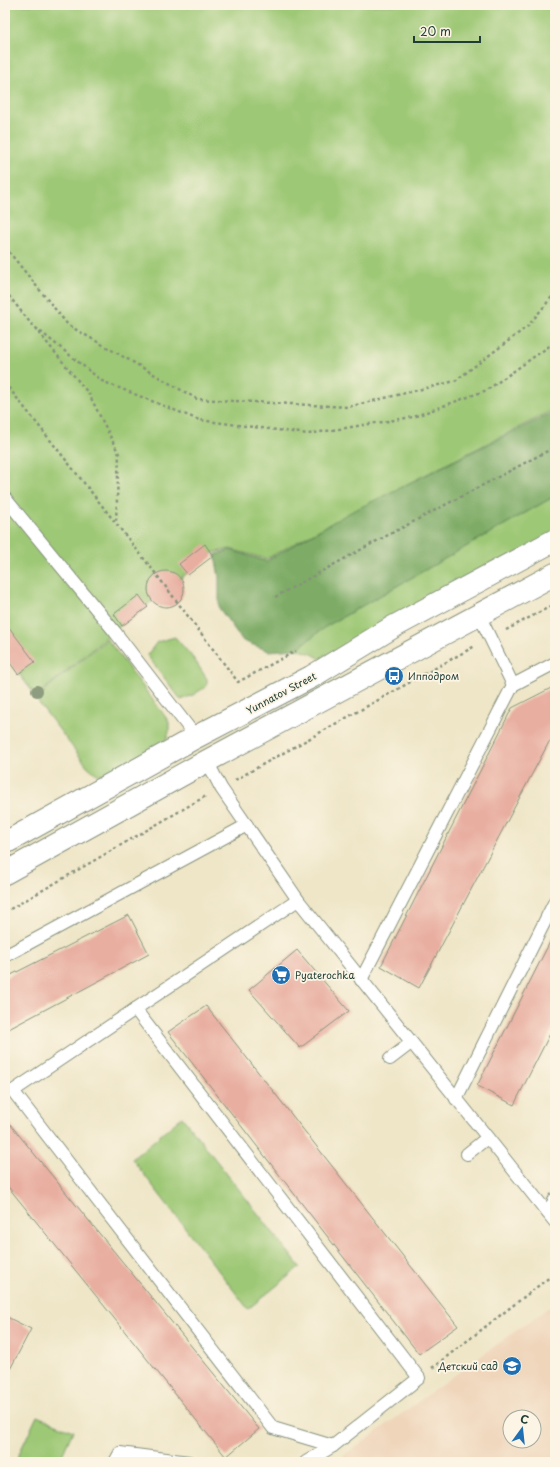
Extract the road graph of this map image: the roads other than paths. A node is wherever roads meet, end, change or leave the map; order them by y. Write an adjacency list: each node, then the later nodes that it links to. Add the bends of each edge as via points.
1 (5, 498): 7 (lane, via 115,632)
2 (555, 540): 7 (main road, Yunnatov Street, via 393,627 311,677)
3 (555, 574): 4 (main road)
4 (479, 615): 6 (lane); 8 (main road)
5 (555, 663): 6 (lane)
6 (513, 685): 15 (lane)
7 (196, 737): 10 (main road, Yunnatov Street)
8 (207, 761): 9 (lane, via 221,788); 11 (main road)
9 (247, 825): 12 (lane); 14 (lane)
10 (5, 843)
11 (5, 873)
12 (298, 900): 15 (lane); 16 (lane)
13 (555, 901): 19 (lane)
14 (5, 956)
15 (361, 980): 17 (lane)
16 (135, 1009): 24 (lane, via 419,1378); 24 (lane, via 13,1091 273,1428)
17 (411, 1043): 18 (lane); 19 (lane)
18 (390, 1058)
19 (456, 1098): 20 (lane)
20 (488, 1138): 21 (lane); 23 (lane)
21 (467, 1154)
22 (555, 1199): 23 (lane)
23 (551, 1218)
24 (333, 1446): 27 (lane)
25 (115, 1462): 26 (lane, via 120,1453)
26 (189, 1462)
27 (306, 1462)

